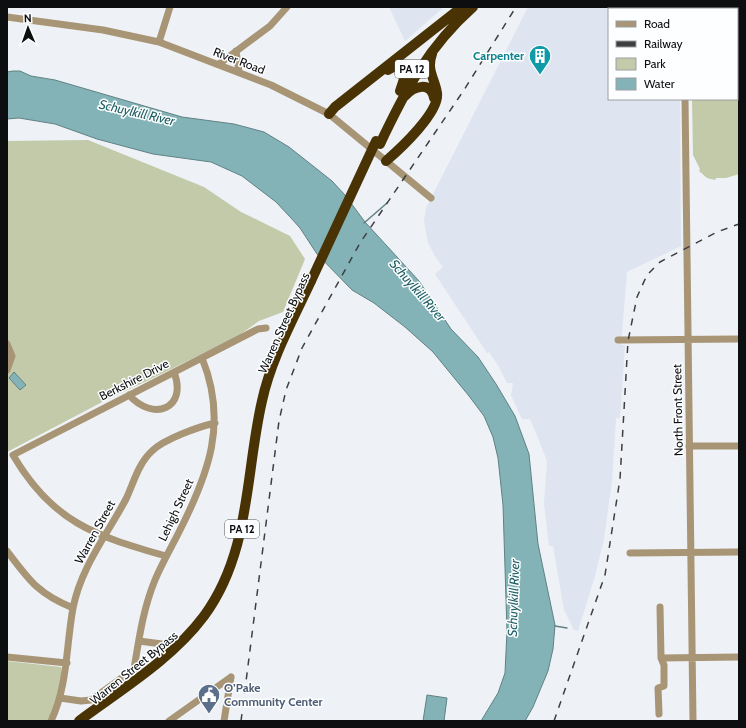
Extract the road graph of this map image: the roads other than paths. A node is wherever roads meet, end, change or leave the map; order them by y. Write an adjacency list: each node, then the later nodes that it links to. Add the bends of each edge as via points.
1 (170, 7): 6 (street)
2 (287, 7): 8 (street, via 270,26)
3 (462, 7): 11 (highway, Warren Street Bypass / PA 12, via 425,50); 14 (highway)
4 (473, 7): 7 (highway, Warren Street Bypass / PA 12)
5 (7, 17): 6 (street, River Road, via 103,30)
6 (159, 42): 9 (street, River Road)
7 (437, 44): 13 (highway, Warren Street Bypass / PA 12, via 416,73); 16 (highway, via 429,66 437,93 435,107)
8 (236, 51): 9 (street); 10 (street)
9 (219, 64): 10 (street, River Road)
10 (239, 72): 14 (street, River Road)
11 (400, 91): 14 (highway, via 405,71 403,66 397,65); 15 (highway, Warren Street Bypass / PA 12)
12 (685, 100): 22 (street, North Front Street)
13 (400, 103): 15 (highway, Warren Street Bypass / PA 12); 16 (highway, via 409,92 418,87 429,89 433,95 430,108)
14 (329, 114): 16 (street, River Road)
15 (378, 143): 18 (highway, Warren Street Bypass / PA 12, bridge)
16 (386, 161): 17 (street, River Road)
17 (431, 198)
18 (313, 282): 49 (highway, Warren Street Bypass / PA 12, via 280,349 265,389 257,423 241,533 221,589 200,621 176,647); 50 (highway, Warren Street Bypass / PA 12, via 270,390 262,424 247,529 238,562 225,591 204,624 180,650)
19 (266, 328): 24 (street, Berkshire Drive, via 258,329)
20 (739, 339): 22 (street)
21 (618, 340): 22 (street)
22 (688, 340): 29 (street, North Front Street)
23 (7, 344): 25 (street, via 12,356)
24 (202, 358): 26 (street, Berkshire Drive); 28 (street, Lehigh Street, via 213,392)
25 (7, 370)
26 (174, 372): 27 (street, Berkshire Drive); 27 (street, via 178,392 168,407 155,411 148,409)
27 (129, 395): 31 (street, Berkshire Drive, via 13,455 44,499 74,522)
28 (215, 423): 31 (street, Warren Street, via 196,427 153,450 143,461 127,497); 36 (street, Lehigh Street, via 212,448 200,484)
29 (689, 446): 30 (street); 33 (street, North Front Street)
30 (739, 446)
31 (104, 537): 36 (street); 38 (street, Warren Street, via 89,563)
32 (7, 551): 38 (street, via 37,589 53,600)
33 (691, 552): 34 (street); 35 (street); 44 (street, North Front Street)
34 (739, 552)
35 (630, 553)
36 (166, 556): 39 (street, Lehigh Street, via 147,600)
37 (660, 607): 43 (street)
38 (73, 608): 45 (street, Warren Street)
39 (139, 641): 40 (street); 46 (street, Lehigh Street, via 134,669 91,700 82,702)
40 (162, 644)
41 (8, 655): 45 (street)
42 (739, 657): 44 (street)
43 (661, 658): 44 (street); 47 (street, via 664,665 664,686 658,688)
44 (692, 658): 53 (street, North Front Street)
45 (67, 664): 46 (street, Warren Street)
46 (60, 698): 48 (street, Warren Street)
47 (659, 714)
48 (51, 721)
49 (79, 721)
50 (88, 721)
51 (169, 721): 52 (street, via 231,677)
52 (224, 721)
53 (693, 721)

